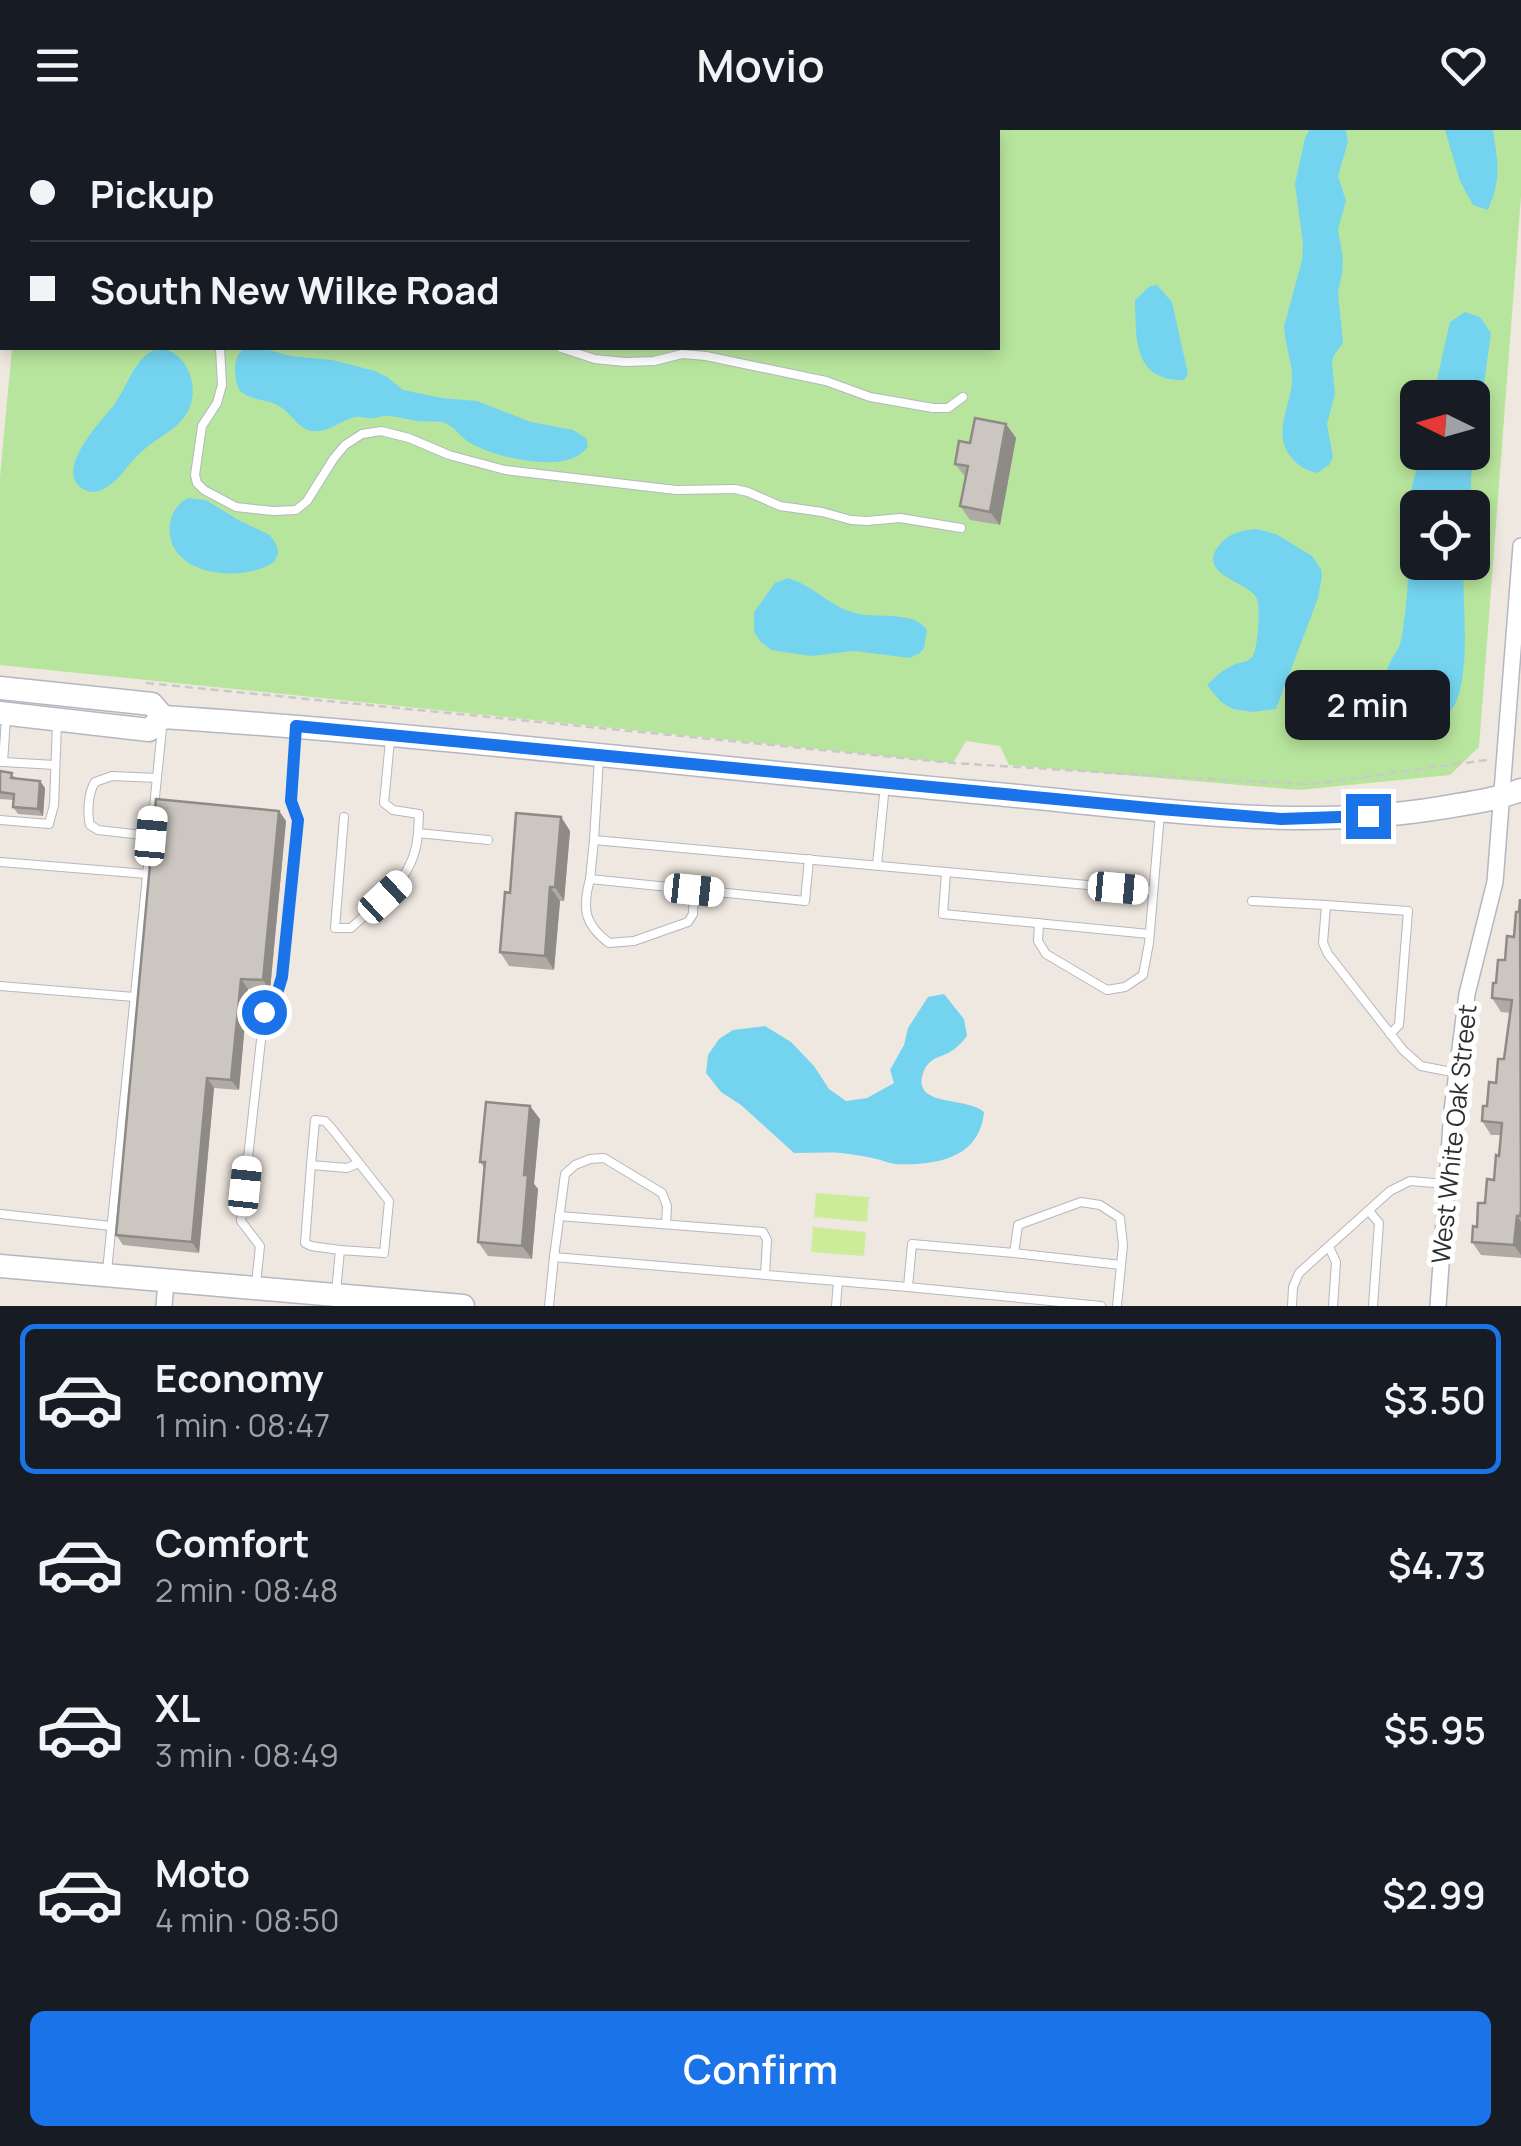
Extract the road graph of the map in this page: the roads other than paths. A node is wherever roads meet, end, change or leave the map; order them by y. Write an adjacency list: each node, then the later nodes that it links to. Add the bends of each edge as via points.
1 (220, 350): 4 (lane, via 222,385 202,426 196,478 201,488 248,512 299,509 341,449 380,431 505,470 676,490 736,489 787,508 851,520 900,518)
2 (568, 350): 3 (lane, via 625,362 706,356 943,408)
3 (963, 397)
4 (961, 528)
5 (1521, 546): 17 (street, West White Oak Street)
6 (0, 688): 8 (main road, via 152,704)
7 (3, 713): 9 (main road); 13 (lane)
8 (162, 717): 9 (main road, via 148,730); 10 (main road); 15 (lane)
9 (57, 719): 14 (lane)
10 (296, 726): 11 (main road); 60 (lane, via 291,801 298,820 282,977 264,1012 241,1220 260,1246)
11 (390, 736): 12 (main road); 21 (lane, via 384,803 419,814)
12 (600, 756): 16 (main road); 24 (lane)
13 (2, 762): 14 (lane)
14 (55, 765): 20 (lane, via 49,824)
15 (156, 778): 22 (lane); 22 (lane, via 95,782 88,818 98,830)
16 (885, 784): 18 (main road); 27 (lane)
17 (1511, 794): 18 (main road, via 1336,818); 40 (street, West White Oak Street, via 1467,994)
18 (1160, 809): 32 (lane)
19 (344, 816): 21 (lane, via 334,928 351,928 404,880)
20 (0, 820)
21 (418, 833): 23 (lane)
22 (151, 836): 29 (lane)
23 (488, 840)
24 (594, 840): 25 (lane); 30 (lane)
25 (808, 859): 27 (lane); 31 (lane, via 805,901)
26 (0, 862): 29 (lane)
27 (877, 866): 28 (lane)
28 (946, 872): 32 (lane); 35 (lane, via 943,914)
29 (147, 874): 38 (lane)
30 (590, 879): 31 (lane); 31 (lane, via 587,918 609,943 688,922)
31 (694, 890)
32 (1153, 891): 36 (lane)
33 (1252, 901): 34 (lane)
34 (1326, 905): 39 (lane, via 1328,954); 39 (lane, via 1408,911 1398,1025)
35 (1039, 924): 36 (lane); 36 (lane, via 1046,954 1107,990 1143,975)
36 (1149, 934)
37 (0, 986): 38 (lane)
38 (134, 997): 48 (lane)
39 (1390, 1034): 40 (lane, via 1420,1066)
40 (1457, 1073): 43 (street, West White Oak Street)
41 (359, 1163): 42 (lane); 42 (lane, via 325,1121 315,1120); 50 (lane, via 389,1200 384,1253)
42 (311, 1165): 50 (lane, via 305,1243)
43 (1446, 1184): 44 (lane, via 1410,1181); 71 (street, West White Oak Street)
44 (1369, 1211): 49 (lane); 70 (lane, via 1380,1223)
45 (0, 1214): 48 (lane)
46 (559, 1216): 47 (lane); 47 (lane, via 564,1174 604,1158 662,1193); 52 (lane)
47 (666, 1224): 56 (lane, via 763,1232)
48 (111, 1226): 55 (lane)
49 (1329, 1248): 68 (lane, via 1299,1273); 69 (lane, via 1336,1262)
50 (340, 1250): 61 (lane)
51 (1014, 1253): 53 (lane); 53 (lane, via 1018,1225 1081,1202 1120,1218); 59 (lane, via 912,1244)
52 (554, 1257): 56 (lane); 64 (lane)
53 (1121, 1265): 67 (lane)
54 (0, 1266): 55 (main road)
55 (106, 1275): 57 (main road)
56 (764, 1275): 58 (lane)
57 (166, 1281): 60 (main road); 62 (street)
58 (838, 1281): 59 (lane); 65 (lane)
59 (908, 1287): 66 (lane)
60 (255, 1288): 61 (main road)
61 (336, 1295): 63 (main road)
62 (164, 1306)
63 (463, 1306)
64 (549, 1306)
65 (836, 1306)
66 (1101, 1306)
67 (1117, 1306)
68 (1292, 1306)
69 (1333, 1306)
70 (1373, 1306)
71 (1438, 1306)

